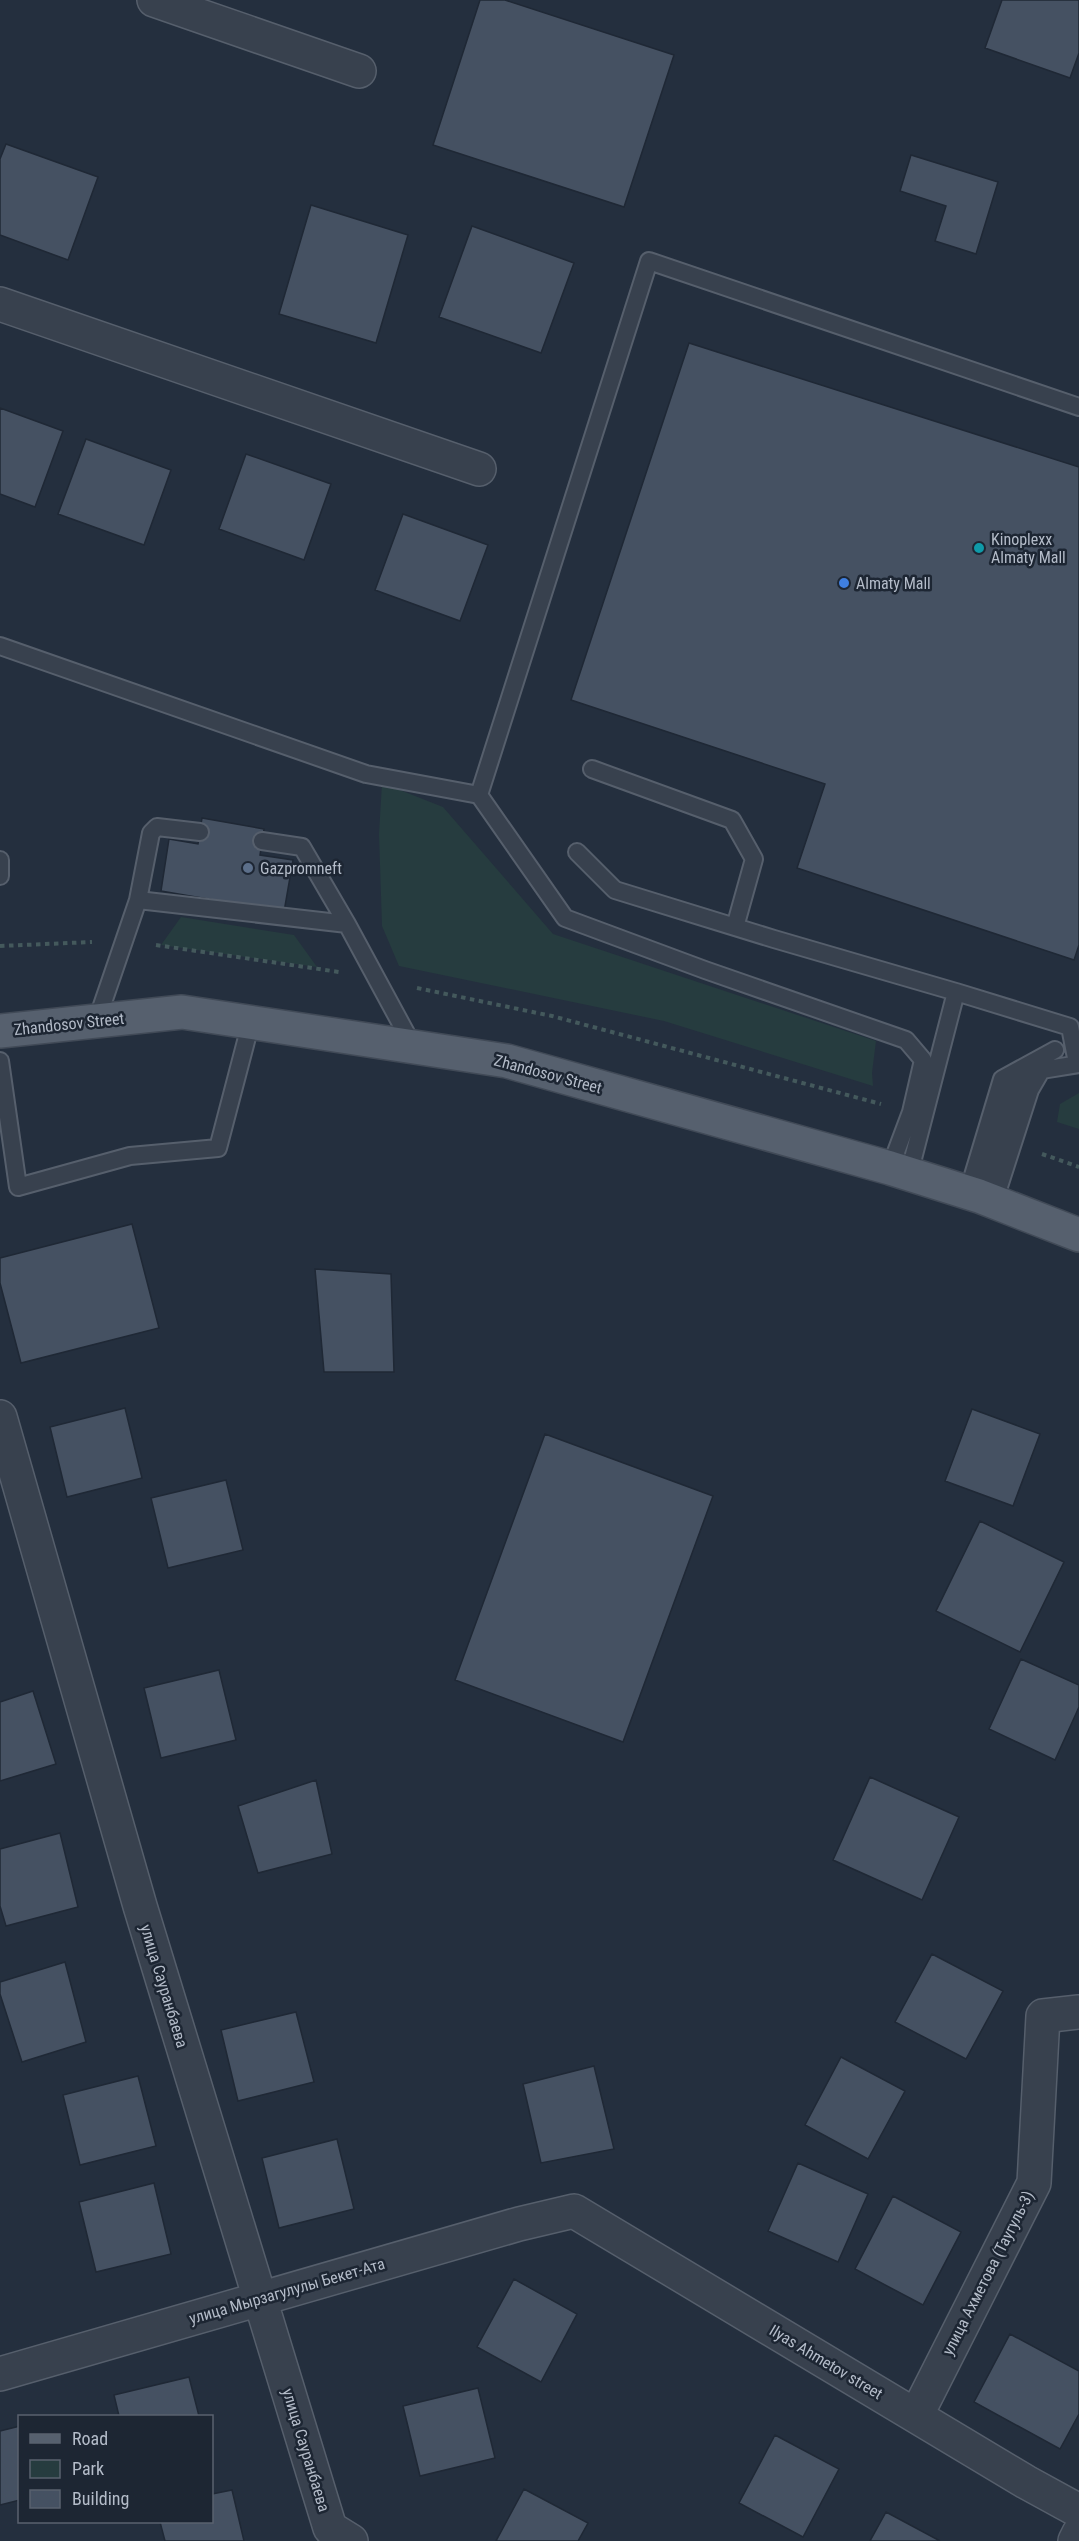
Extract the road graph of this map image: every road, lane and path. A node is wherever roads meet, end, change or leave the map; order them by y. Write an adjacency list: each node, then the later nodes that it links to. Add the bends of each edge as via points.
1 (154, 0): 2 (street)
2 (359, 71)
3 (0, 304): 5 (street)
4 (1079, 407): 8 (lane, via 649,261)
5 (479, 469)
6 (0, 646): 8 (lane, via 366,774)
7 (592, 770): 16 (lane, via 732,820 754,859)
8 (479, 795): 31 (lane, via 565,918 906,1040 923,1060)
9 (200, 832): 14 (lane, via 154,829)
10 (262, 841): 15 (lane, via 302,847)
11 (577, 852): 16 (lane, via 615,890)
12 (0, 860): 13 (lane)
13 (0, 876)
14 (138, 900): 15 (lane); 17 (lane)
15 (347, 924): 19 (lane)
16 (735, 927): 20 (lane)
17 (126, 940): 18 (path); 19 (path); 21 (lane)
18 (0, 946)
19 (377, 980): 24 (lane); 28 (path, via 552,1016)
20 (956, 992): 27 (lane, via 1070,1027); 31 (lane)
21 (97, 1020): 22 (main road, Zhandosov Street, via 182,1012); 23 (main road, Zhandosov Street)
22 (251, 1022): 24 (main road, Zhandosov Street); 26 (lane, via 219,1148 130,1156 18,1187)
23 (0, 1031)
24 (413, 1046): 31 (main road, Zhandosov Street, via 507,1061)
25 (1055, 1050): 32 (lane, via 1002,1079)
26 (0, 1061)
27 (1078, 1064): 32 (lane, via 1042,1070 1016,1084)
28 (882, 1104)
29 (1038, 1153): 30 (path)
30 (1079, 1167)
31 (899, 1171): 32 (main road, Zhandosov Street)
32 (981, 1197): 33 (main road, Zhandosov Street)
33 (1079, 1235)
34 (0, 1417): 37 (street, улица Сауранбаева, via 140,1906)
35 (1079, 2012): 39 (street, улица Ахметова (Таугуль-3), via 1043,2016 1034,2183)
36 (574, 2211): 37 (street, улица Мырзагулулы Бекет-Ата); 39 (street, Ilyas Ahmetov street)
37 (260, 2298): 38 (street, улица Мырзагулулы Бекет-Ата); 42 (street, улица Сауранбаева, via 330,2528)
38 (0, 2374)
39 (916, 2416): 40 (street, Ilyas Ahmetov street)
40 (1079, 2511)
41 (1079, 2533): 43 (street)
42 (351, 2541)
43 (1075, 2541)

